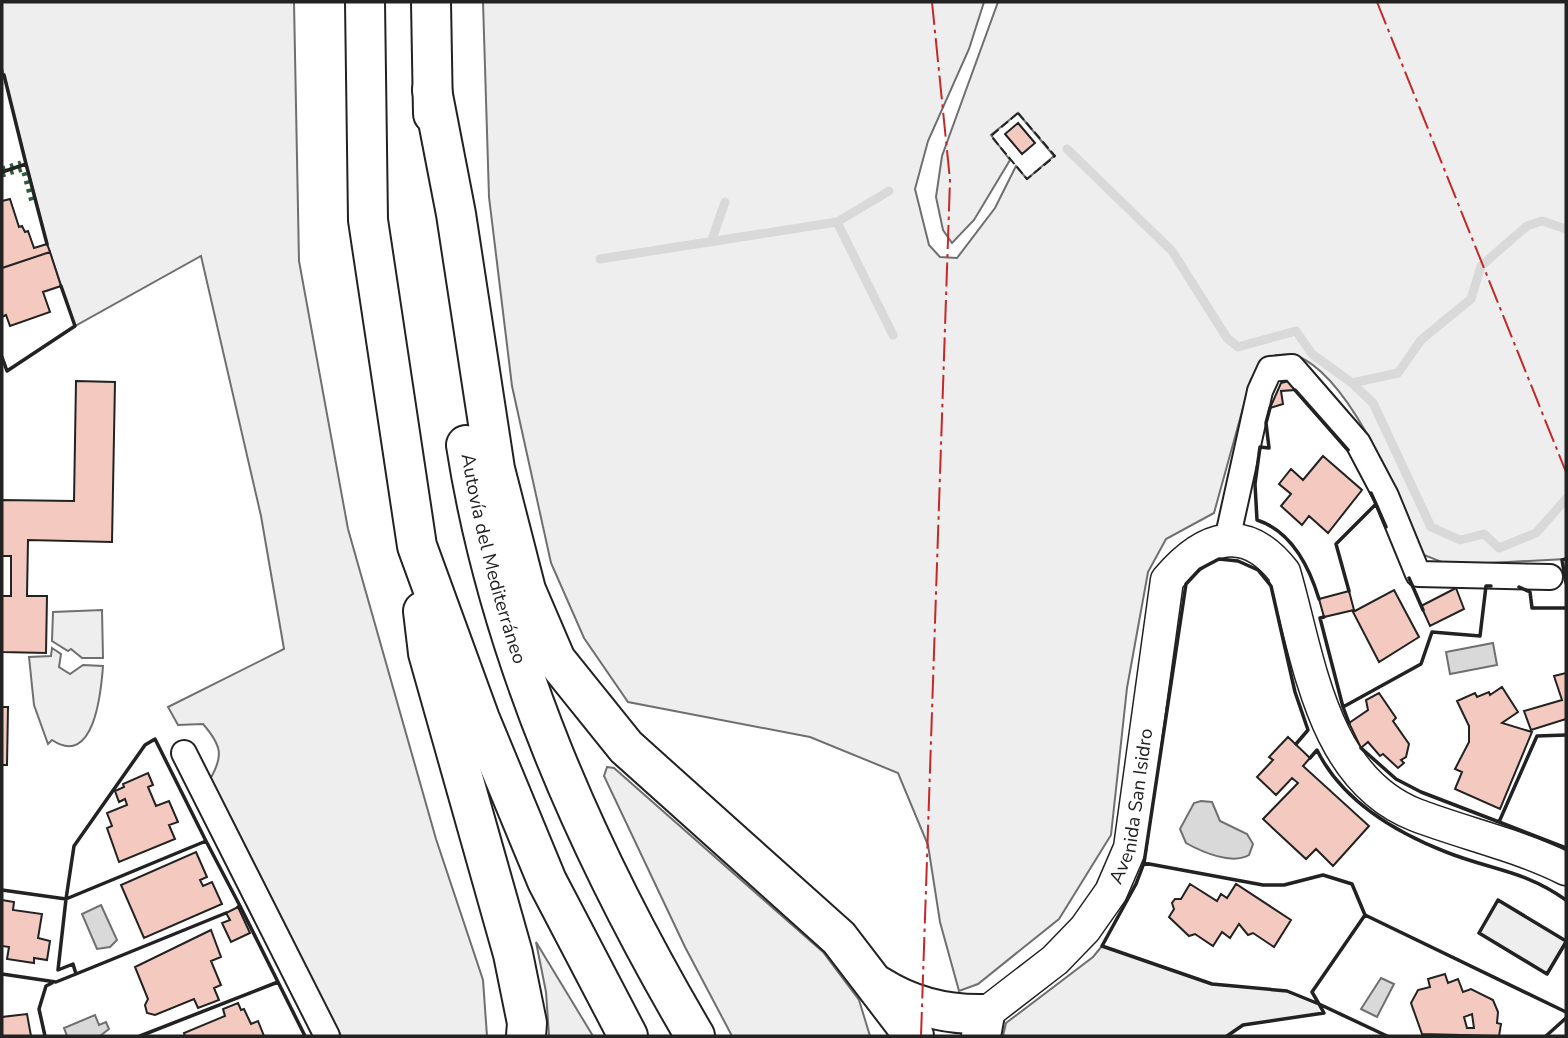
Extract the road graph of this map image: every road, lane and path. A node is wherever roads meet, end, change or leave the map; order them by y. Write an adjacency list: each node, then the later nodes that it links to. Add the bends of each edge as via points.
1 (365, 2): 5 (highway, via 368,220)
2 (431, 2): 3 (highway, Autovía del Mediterráneo)
3 (432, 90): 9 (highway, via 495,469 526,590 556,660 626,747 839,938); 14 (highway, Autovía del Mediterráneo, via 437,263 477,513 536,709 587,834 646,952)
4 (1227, 540): 6 (street, via 1260,391 1270,369 1292,367 1358,443 1418,574); 8 (street, via 1248,542 1269,553 1284,572 1325,720 1362,776 1385,799 1415,815 1528,850); 10 (street, Avenida San Isidro, via 1202,546 1167,580 1130,848 1111,892 1055,960)
5 (417, 546): 12 (highway, via 428,653 513,954); 13 (highway, via 480,719 547,881)
6 (1550, 577)
7 (184, 754): 11 (street)
8 (1566, 869)
9 (875, 983): 10 (highway); 15 (highway)
10 (974, 1029)
11 (327, 1036)
12 (526, 1036)
13 (628, 1036)
14 (695, 1036)
15 (914, 1036)

